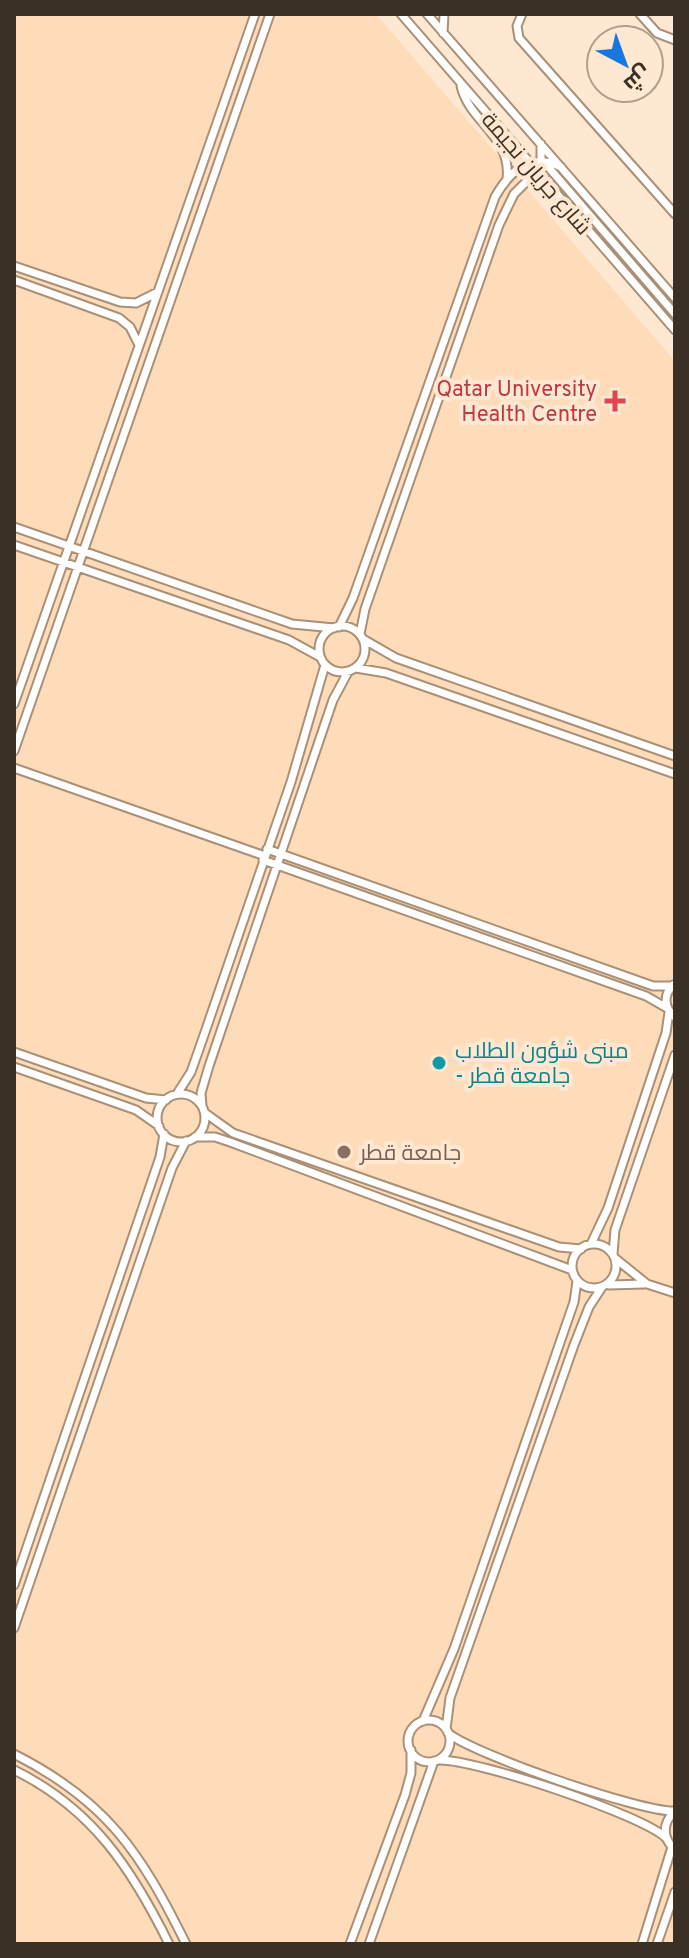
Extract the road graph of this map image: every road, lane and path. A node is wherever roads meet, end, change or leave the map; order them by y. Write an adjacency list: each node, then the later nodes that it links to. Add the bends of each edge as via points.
1 (255, 14): 17 (street)
2 (270, 14): 18 (street)
3 (401, 14): 10 (street, شارع جريان نجيمة)
4 (427, 14): 8 (street, شارع جريان نجيمة)
5 (444, 14): 8 (street)
6 (522, 14): 19 (street, via 519,38)
7 (640, 14): 9 (street, via 657,33)
8 (443, 33): 11 (street, شارع جريان نجيمة)
9 (675, 40)
10 (461, 84): 13 (street, شارع جريان نجيمة); 16 (street, via 465,98 498,139)
11 (541, 144): 12 (street); 14 (street, شارع جريان نجيمة)
12 (543, 161): 13 (street); 14 (street); 15 (street); 26 (street)
13 (528, 163): 15 (street, شارع جريان نجيمة); 16 (street)
14 (561, 167): 23 (street, شارع جريان نجيمة)
15 (537, 173): 25 (street, via 505,208); 27 (street, شارع جريان نجيمة)
16 (507, 179): 24 (street, via 491,205)
17 (197, 181): 18 (street); 22 (street)
18 (210, 186): 30 (street)
19 (675, 214)
20 (14, 266): 22 (street, via 120,302 136,303)
21 (14, 280): 28 (street, via 113,315 130,327)
22 (158, 292): 28 (street)
23 (675, 298)
24 (456, 306): 25 (street); 35 (street)
25 (470, 311): 36 (street)
26 (675, 314)
27 (675, 330)
28 (139, 346): 29 (street)
29 (124, 389): 30 (street); 33 (street)
30 (138, 394): 34 (street)
31 (14, 527): 33 (street)
32 (14, 545): 37 (street)
33 (69, 546): 34 (street); 37 (street)
34 (84, 551): 38 (street); 39 (street, via 292,624)
35 (369, 552): 36 (street); 39 (street)
36 (383, 556): 40 (street)
37 (63, 562): 38 (street); 45 (street)
38 (78, 567): 41 (street, via 289,640); 46 (street)
39 (336, 627): 40 (street, via 353,629); 41 (street, via 320,642)
40 (361, 637): 43 (street, via 365,654); 47 (street, via 396,658)
41 (320, 657): 42 (street)
42 (325, 665): 44 (street); 50 (street)
43 (356, 668): 44 (street); 49 (street, via 386,673)
44 (348, 672): 51 (street, via 333,700)
45 (14, 704)
46 (14, 751)
47 (675, 756)
48 (14, 768): 50 (street)
49 (675, 774)
50 (265, 855): 51 (street); 52 (street); 63 (street, via 191,1072)
51 (282, 855): 52 (street); 53 (street)
52 (278, 865): 54 (street); 66 (street, via 203,1083)
53 (390, 893): 54 (street); 55 (street)
54 (385, 903): 56 (street)
55 (468, 920): 56 (street); 57 (street, via 653,986)
56 (464, 931): 58 (street, via 646,996)
57 (673, 985): 58 (street, via 666,994)
58 (670, 1012): 73 (street, via 608,1208)
59 (14, 1052): 62 (street)
60 (675, 1055): 75 (street, via 615,1230)
61 (14, 1067): 65 (street)
62 (129, 1092): 64 (street); 65 (street)
63 (177, 1094): 64 (street); 66 (street, via 192,1096)
64 (166, 1100): 67 (street, via 158,1111)
65 (124, 1105): 67 (street)
66 (204, 1110): 68 (street); 70 (street, via 204,1126)
67 (159, 1126): 69 (street)
68 (221, 1127): 71 (street); 74 (street, via 559,1247)
69 (164, 1134): 72 (street); 85 (street)
70 (195, 1137): 71 (street); 72 (street)
71 (217, 1138): 76 (street)
72 (186, 1141): 86 (street, via 172,1168)
73 (591, 1244): 74 (street); 75 (street, via 604,1246)
74 (581, 1249): 76 (street)
75 (614, 1257): 78 (street); 79 (street, via 616,1271)
76 (572, 1270): 77 (street)
77 (577, 1281): 79 (street, via 586,1287); 81 (street)
78 (647, 1284): 79 (street); 80 (street)
79 (604, 1286): 82 (street, via 589,1307)
80 (675, 1293)
81 (537, 1410): 82 (street); 83 (street)
82 (551, 1415): 84 (street)
83 (525, 1447): 84 (street); 87 (street, via 440,1688)
84 (538, 1453): 88 (street, via 447,1706)
85 (14, 1585)
86 (14, 1628)
87 (423, 1721): 88 (street, via 436,1721); 89 (street, via 410,1735)
88 (447, 1731): 91 (street, via 448,1750); 93 (street, via 472,1748 648,1809)
89 (411, 1750): 91 (street, via 422,1761); 99 (street, via 405,1795)
90 (14, 1754): 98 (street, via 61,1780 117,1829 153,1879)
91 (436, 1760): 94 (street, via 474,1764 648,1824); 100 (street)
92 (14, 1770): 97 (street, via 77,1809 115,1849 147,1897)
93 (675, 1811): 94 (street, via 666,1823)
94 (666, 1838): 95 (street)
95 (673, 1848): 101 (street)
96 (675, 1892): 102 (street)
97 (169, 1944)
98 (186, 1944)
99 (350, 1944)
100 (369, 1944)
101 (642, 1944)
102 (657, 1944)

